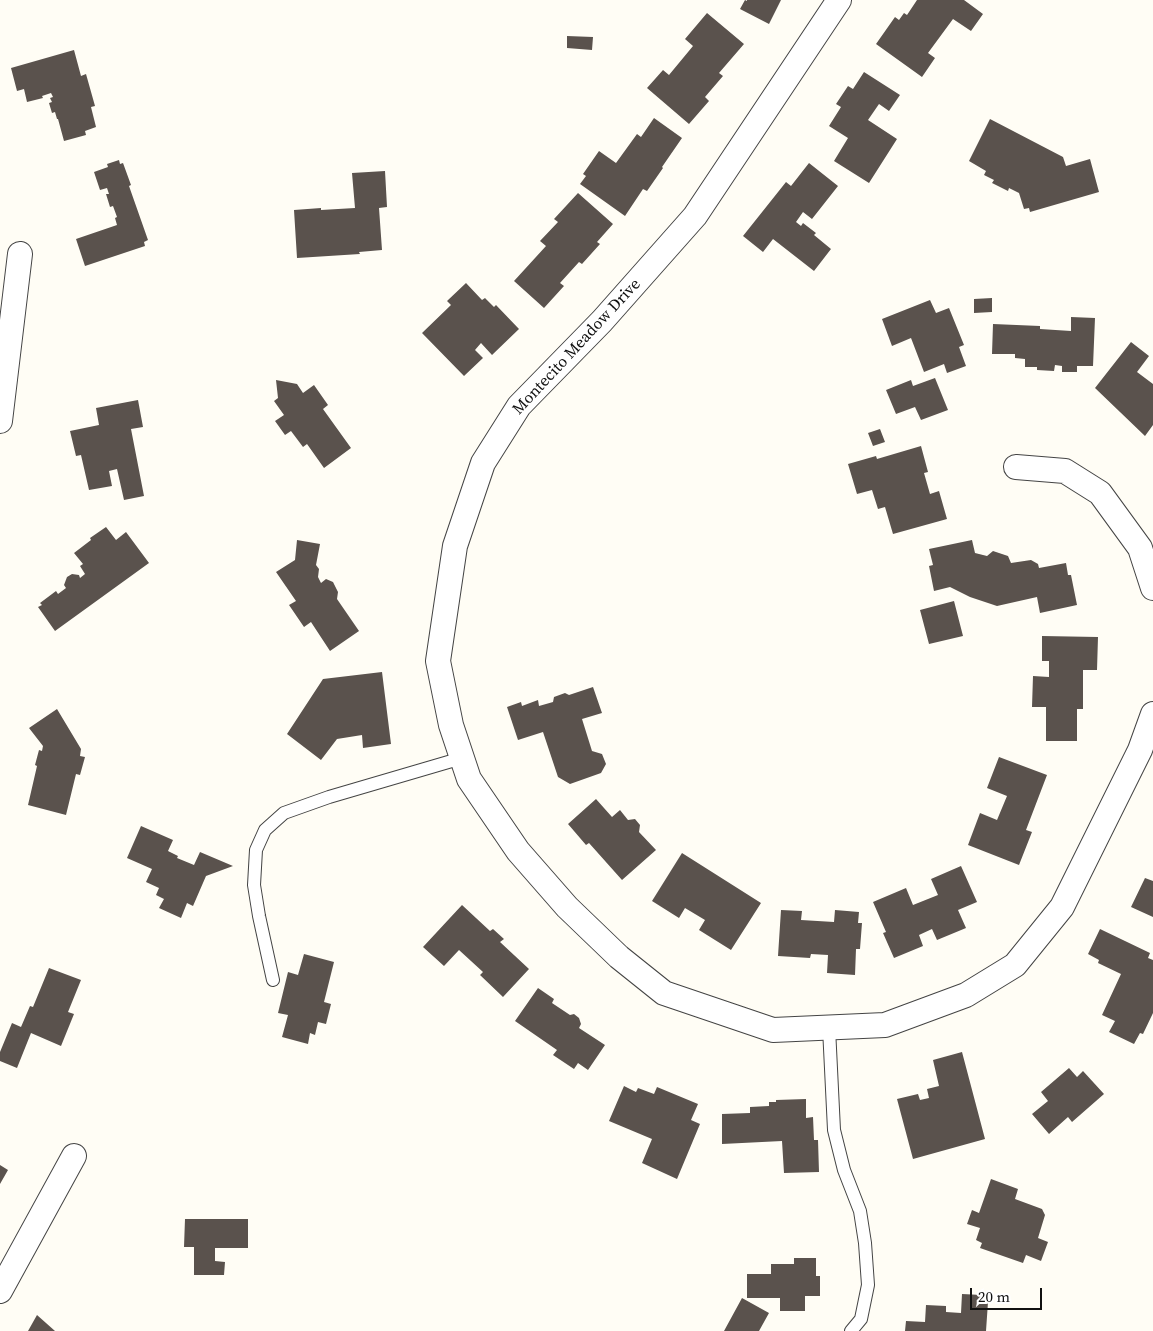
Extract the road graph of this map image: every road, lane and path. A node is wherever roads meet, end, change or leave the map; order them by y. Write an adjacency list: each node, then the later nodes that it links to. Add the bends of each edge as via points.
1 (840, 0): 7 (street, Montecito Meadow Drive, via 695,216 602,321 519,406 483,463 455,546 438,661 451,725)
2 (20, 254): 3 (street)
3 (0, 421)
4 (1016, 467): 5 (street, via 1065,471 1100,493 1140,548)
5 (1153, 588)
6 (1153, 714): 9 (street, Montecito Meadow Drive, via 1140,750 1062,907 1015,965 966,995 885,1025)
7 (462, 758): 8 (lane, via 284,813 264,830 256,850 254,885); 9 (street, Montecito Meadow Drive, via 469,779 518,851 567,907 619,957 664,993 773,1030)
8 (273, 980)
9 (829, 1028): 12 (lane, via 834,1130 844,1170 860,1211 865,1243 868,1285 861,1319)
10 (74, 1156): 11 (street)
11 (0, 1291)
12 (851, 1331)

